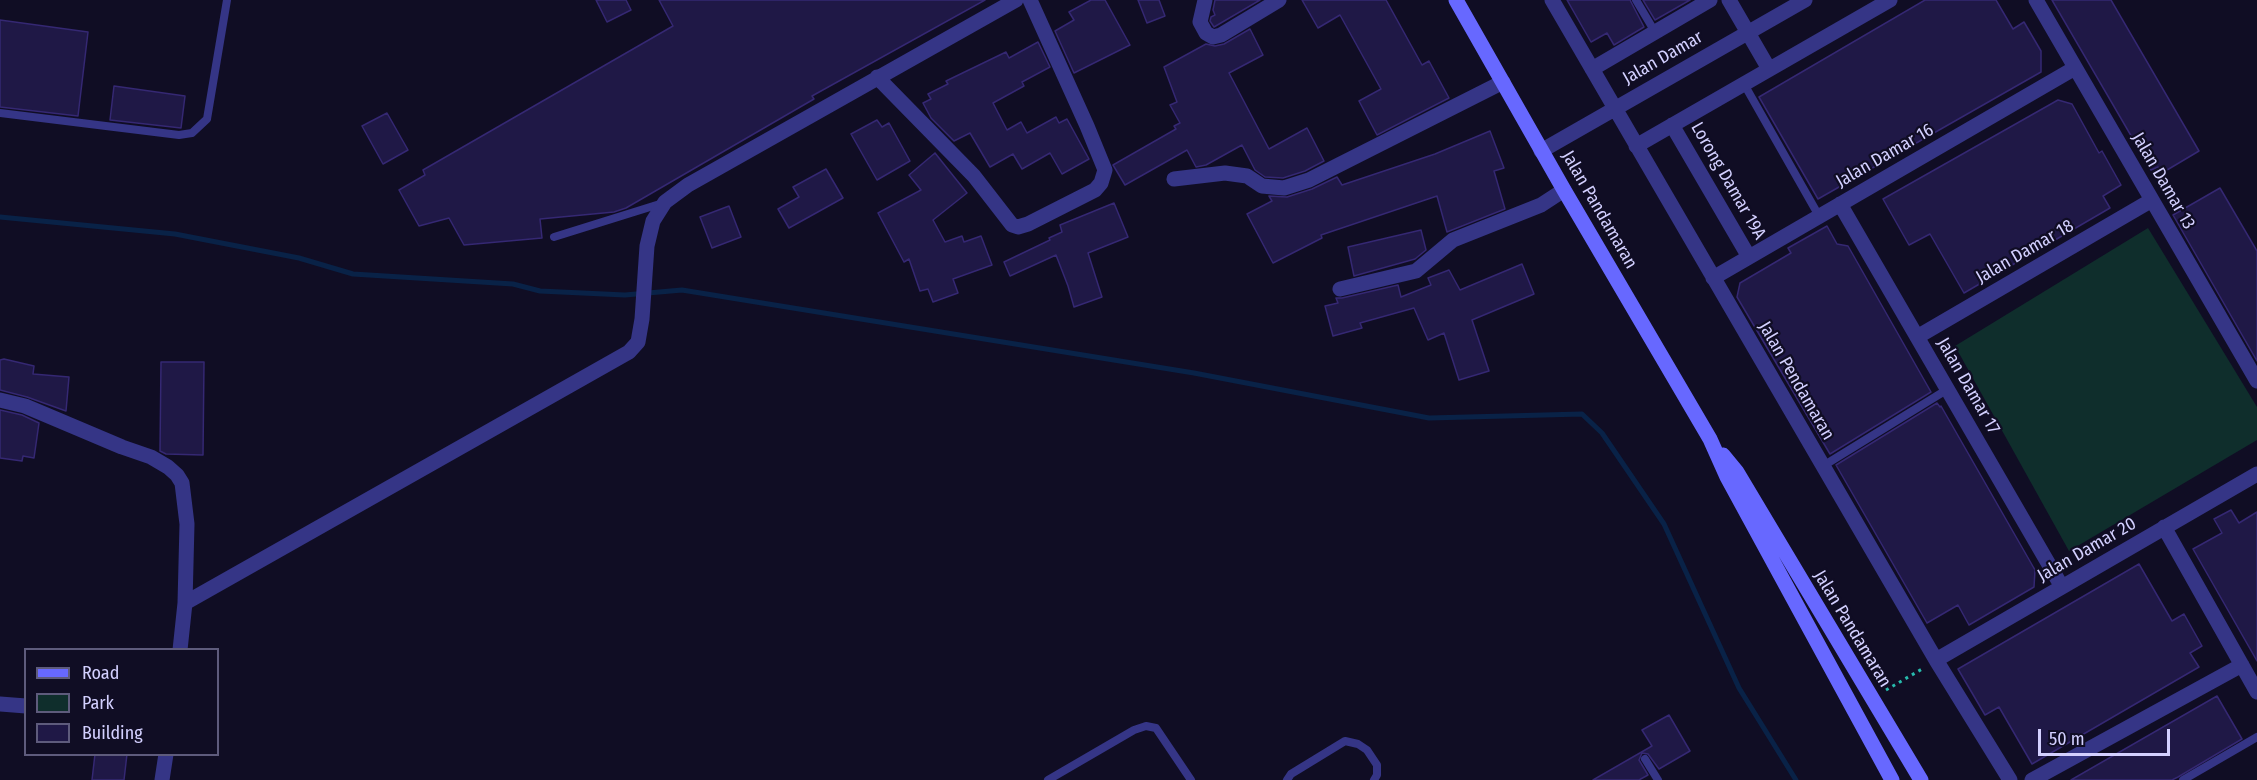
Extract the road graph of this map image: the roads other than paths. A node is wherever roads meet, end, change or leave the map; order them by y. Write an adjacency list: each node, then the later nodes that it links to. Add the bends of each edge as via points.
1 (227, 0): 23 (lane, via 207,119 192,132 179,135)
2 (1016, 0): 19 (street)
3 (1030, 0): 19 (street, via 1105,170 1095,190 1028,224 1012,225 974,176)
4 (1205, 0): 5 (street, via 1200,22 1213,37)
5 (1279, 0)
6 (1456, 0): 20 (main road, Jalan Pandamaran)
7 (1552, 0): 17 (street, Jalan Pendamaran)
8 (1636, 0): 14 (lane)
9 (1710, 0): 14 (street, Jalan Damar)
10 (1729, 0): 15 (street)
11 (1804, 0): 15 (street, Jalan Damar)
12 (1890, 0): 18 (street)
13 (2036, 0): 16 (street, Jalan Damar 13)
14 (1655, 32): 17 (street, Jalan Damar)
15 (1748, 32): 18 (street); 22 (street, Jalan Damar)
16 (2075, 68): 29 (street, Jalan Damar 13); 31 (street, Jalan Damar 16)
17 (1592, 69): 22 (street, Jalan Pendamaran)
18 (1769, 69): 21 (street)
19 (877, 77): 30 (street)
20 (1503, 82): 26 (main road, Jalan Pandamaran); 27 (street, via 1309,180 1284,188 1262,186 1247,176 1224,173)
21 (1744, 84): 24 (street); 32 (lane)
22 (1615, 109): 25 (street, Jalan Pendamaran); 26 (street, Jalan Damar)
23 (0, 113)
24 (1672, 125): 25 (street); 34 (street, Lorong Damar 19A)
25 (1636, 146): 35 (street, Jalan Pendamaran)
26 (1541, 151): 28 (main road, Jalan Pandamaran)
27 (1174, 179)
28 (1564, 190): 36 (street, via 1541,205 1453,240 1416,271); 41 (main road, Jalan Pandamaran)
29 (2152, 200): 37 (street, Jalan Damar 18); 38 (street, Jalan Damar 13)
30 (665, 202): 33 (lane); 46 (street, via 653,221 647,246 638,342 628,352)
31 (1840, 204): 32 (street, Jalan Damar 16); 37 (street, Jalan Damar 17)
32 (1819, 216): 34 (street, Jalan Damar 16)
33 (554, 237)
34 (1749, 257): 35 (street, Jalan Damar 16)
35 (1713, 278): 42 (street, Jalan Pendamaran)
36 (1340, 289)
37 (1917, 337): 39 (street, Jalan Damar 17)
38 (2257, 381)
39 (1948, 389): 42 (lane); 45 (street, Jalan Damar 17)
40 (0, 400): 46 (street, via 25,406 151,457 177,475 182,483 187,524)
41 (1710, 439): 62 (main road, Jalan Pandamaran, via 1732,487); 63 (main road, Jalan Pandamaran, via 1737,472)
42 (1822, 466): 48 (street, Jalan Pendamaran)
43 (2257, 474): 44 (street, Jalan Damar 20)
44 (2164, 527): 45 (street, Jalan Damar 20); 49 (street)
45 (2062, 587): 48 (street, Jalan Damar 20)
46 (185, 603): 47 (street)
47 (180, 648)
48 (1936, 660): 64 (street, Jalan Pendamaran)
49 (2242, 665): 50 (street); 65 (street)
50 (2257, 692)
51 (0, 704): 52 (street)
52 (24, 706)
53 (2257, 737): 66 (lane)
54 (166, 756): 56 (street)
55 (1645, 759): 61 (lane)
56 (162, 780)
57 (1048, 780): 58 (lane, via 1146,726 1156,728)
58 (1191, 780)
59 (1287, 780): 60 (lane, via 1345,741 1367,750 1377,765)
60 (1374, 780)
61 (1658, 780)
62 (1892, 780)
63 (1921, 780)
64 (2010, 780)
65 (2032, 780)
66 (2183, 780)

